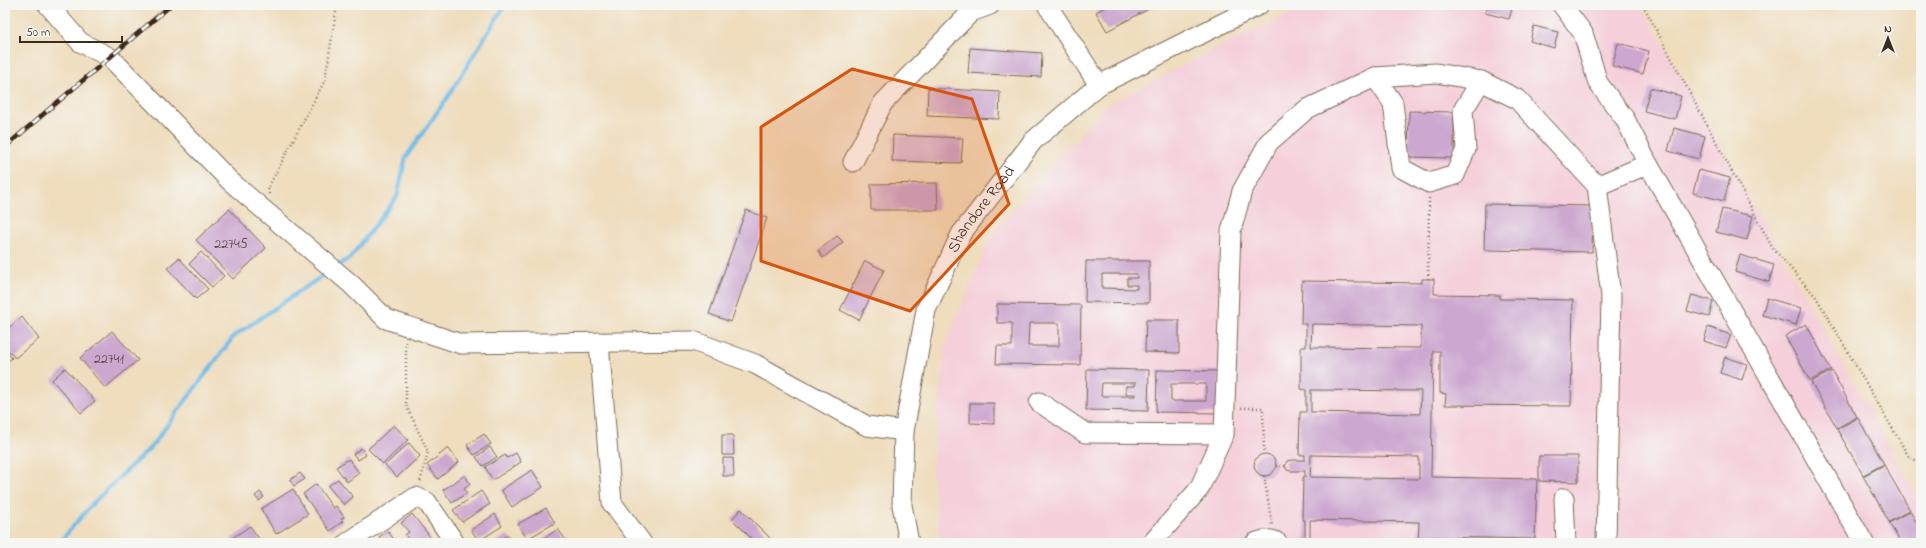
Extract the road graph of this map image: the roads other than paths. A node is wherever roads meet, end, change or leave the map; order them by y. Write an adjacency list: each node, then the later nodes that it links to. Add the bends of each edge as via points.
1 (48, 5): 12 (street, via 80,42 111,58 230,181 352,285 386,319 461,344)
2 (990, 5): 9 (street, via 971,12 883,103)
3 (1047, 5): 8 (street)
4 (1259, 5): 8 (street, Shandore Road)
5 (1562, 5): 10 (street, via 1583,33 1598,83 1625,119)
6 (1375, 77): 7 (street, via 1436,73); 7 (street, via 1393,103 1401,168 1429,183 1455,175 1466,149 1463,110); 15 (street, via 1307,109 1269,142 1242,191 1231,231)
7 (1481, 81): 11 (street, via 1517,99)
8 (1098, 85): 14 (street, Shandore Road, via 1033,141 961,234 926,310)
9 (853, 162)
10 (1648, 164): 11 (street); 26 (street)
11 (1597, 186): 25 (street, via 1611,296)
12 (599, 342): 14 (street, via 693,341 755,364 867,426); 20 (street, via 612,503)
13 (1039, 402): 15 (street, via 1085,433)
14 (904, 431): 21 (street, Shandore Road, via 902,505)
15 (1224, 434): 22 (street, via 1199,489)
16 (1564, 498): 24 (street)
17 (1276, 542): 23 (street, via 1263,540)
18 (347, 543): 19 (street, via 416,497 427,502)
19 (455, 543)
20 (642, 543)
21 (909, 543)
22 (1152, 543)
23 (1255, 543)
24 (1566, 543)
25 (1606, 543)
26 (1864, 543)

